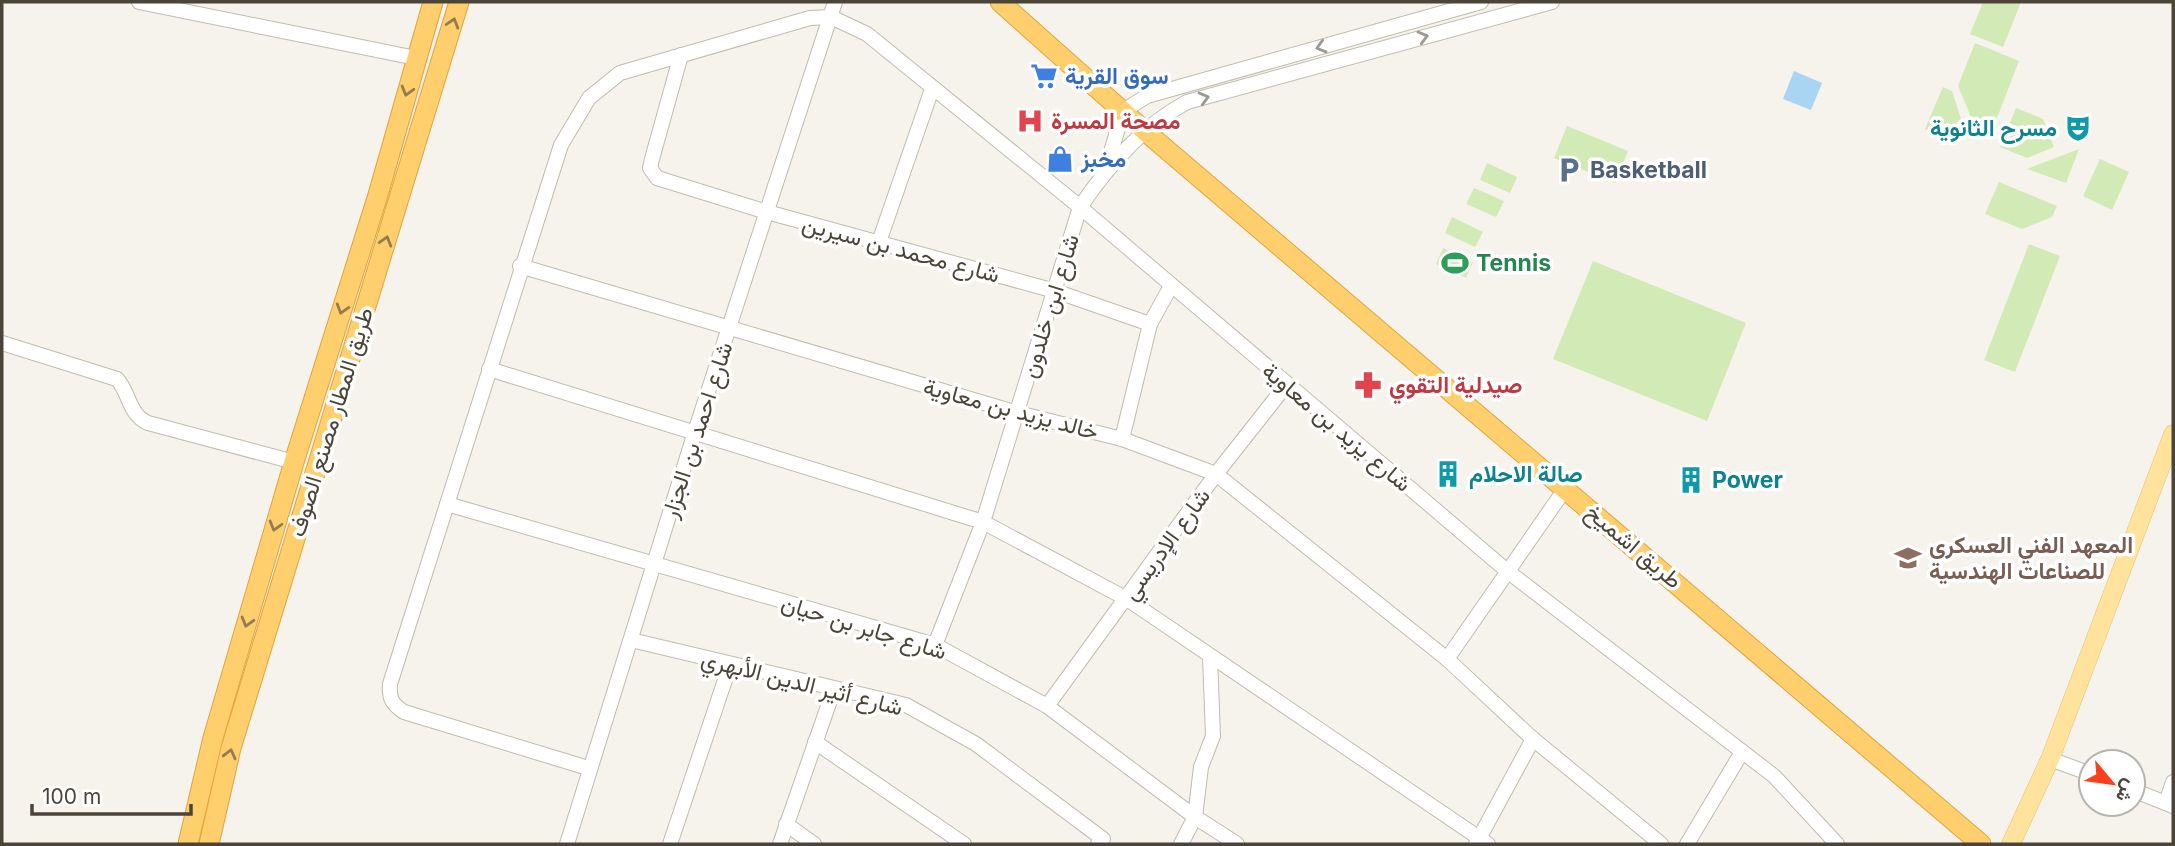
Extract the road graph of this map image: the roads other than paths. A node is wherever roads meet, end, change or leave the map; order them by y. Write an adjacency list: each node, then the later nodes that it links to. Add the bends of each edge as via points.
1 (433, 2): 10 (highway, طريق المطار مصنع الصوف)
2 (459, 2): 20 (highway, طريق المطار مصنع الصوف, one-way to 2)
3 (835, 2): 8 (street, شارع احمد بن الجزار)
4 (1000, 2): 12 (highway, طريق اشميخ)
5 (1481, 2): 12 (street, one-way to 12, via 1147,96)
6 (1552, 2): 13 (street, one-way to 6, via 1187,102)
7 (148, 3): 10 (street)
8 (831, 17): 9 (street, via 780,24); 11 (street, شارع يزيد بن معاوية, via 867,34); 16 (street, شارع احمد بن الجزار)
9 (681, 55): 16 (street, شارع محمد بن سيرين, via 652,159 653,174 665,182); 19 (street, via 620,73 589,98 561,145)
10 (416, 58): 18 (highway, طريق المطار مصنع الصوف, one-way to 18)
11 (932, 89): 15 (street, شارع يزيد بن معاوية); 17 (street)
12 (1123, 111): 13 (highway, طريق اشميخ); 14 (street)
13 (1146, 132): 14 (street); 34 (highway, طريق اشميخ)
14 (1106, 170): 15 (street, شارع ابن خلدون)
15 (1080, 207): 21 (street, شارع يزيد بن معاوية); 22 (street, شارع ابن خلدون)
16 (766, 212): 17 (street, شارع محمد بن سيرين); 24 (street, شارع احمد بن الجزار)
17 (879, 242): 22 (street, شارع محمد بن سيرين)
18 (356, 264): 20 (highway); 32 (highway, طريق المطار مصنع الصوف, one-way to 32)
19 (520, 267): 24 (street, خالد يزيد بن معاوية); 26 (street)
20 (378, 270): 61 (highway, طريق المطار مصنع الصوف, one-way to 20, via 231,748)
21 (1171, 286): 23 (street); 27 (street, شارع يزيد بن معاوية)
22 (1055, 291): 23 (street, شارع محمد بن سيرين); 28 (street, شارع ابن خلدون)
23 (1150, 324): 31 (street)
24 (730, 328): 28 (street, خالد يزيد بن معاوية); 30 (street, شارع احمد بن الجزار)
25 (2, 343): 32 (street, via 117,379 132,411 148,423)
26 (489, 369): 30 (street); 35 (street)
27 (1287, 384): 33 (street, شارع الإدريسي); 38 (street, شارع يزيد بن معاوية)
28 (1018, 414): 31 (street, خالد يزيد بن معاوية); 36 (street, شارع ابن خلدون)
29 (2173, 433): 50 (main road)
30 (694, 435): 36 (street); 37 (street, شارع احمد بن الجزار)
31 (1122, 439): 33 (street, خالد يزيد بن معاوية)
32 (294, 463): 60 (highway, طريق المطار مصنع الصوف, one-way to 60, via 213,738)
33 (1216, 474): 39 (street, شارع الإدريسي); 43 (street, خالد يزيد بن معاوية)
34 (1565, 489): 38 (street); 72 (highway, طريق اشميخ)
35 (447, 504): 37 (street, شارع جابر بن حيان); 51 (street, via 390,684 391,701 404,712)
36 (983, 522): 39 (street); 41 (street, شارع ابن خلدون)
37 (655, 565): 40 (street, شارع احمد بن الجزار); 41 (street, شارع جابر بن حيان)
38 (1506, 570): 43 (street); 49 (street, شارع يزيد بن معاوية)
39 (1127, 599): 42 (street); 46 (street, شارع الإدريسي)
40 (631, 640): 44 (street, شارع أثير الدين الأبهري); 51 (street, شارع احمد بن الجزار)
41 (935, 645): 46 (street, شارع جابر بن حيان)
42 (1210, 657): 56 (street, via 1213,736 1201,768); 59 (street)
43 (1447, 659): 47 (street, خالد يزيد بن معاوية)
44 (730, 665): 45 (street, شارع أثير الدين الأبهري); 63 (street)
45 (834, 689): 48 (street); 58 (street, شارع أثير الدين الأبهري, via 906,705 950,729 997,759)
46 (1047, 706): 56 (street, شارع جابر بن حيان)
47 (1533, 739): 59 (street); 69 (street, خالد يزيد بن معاوية)
48 (815, 742): 57 (street); 66 (street)
49 (1742, 752): 70 (street); 71 (street, شارع يزيد بن معاوية, via 1774,776)
50 (2050, 759): 52 (street); 73 (main road)
51 (588, 768): 62 (street, شارع احمد بن الجزار)
52 (2077, 769)
53 (2173, 782): 55 (street)
54 (2147, 795): 55 (street)
55 (2169, 804)
56 (1195, 817): 67 (street); 68 (street, شارع جابر بن حيان)
57 (786, 824): 64 (street); 65 (street)
58 (1100, 842)
59 (1481, 842)
60 (188, 844)
61 (209, 844)
62 (567, 844)
63 (670, 844)
64 (780, 844)
65 (814, 844)
66 (964, 844)
67 (1181, 844)
68 (1237, 844)
69 (1661, 844)
70 (1687, 844)
71 (1837, 844)
72 (1981, 844)
73 (2011, 844)

